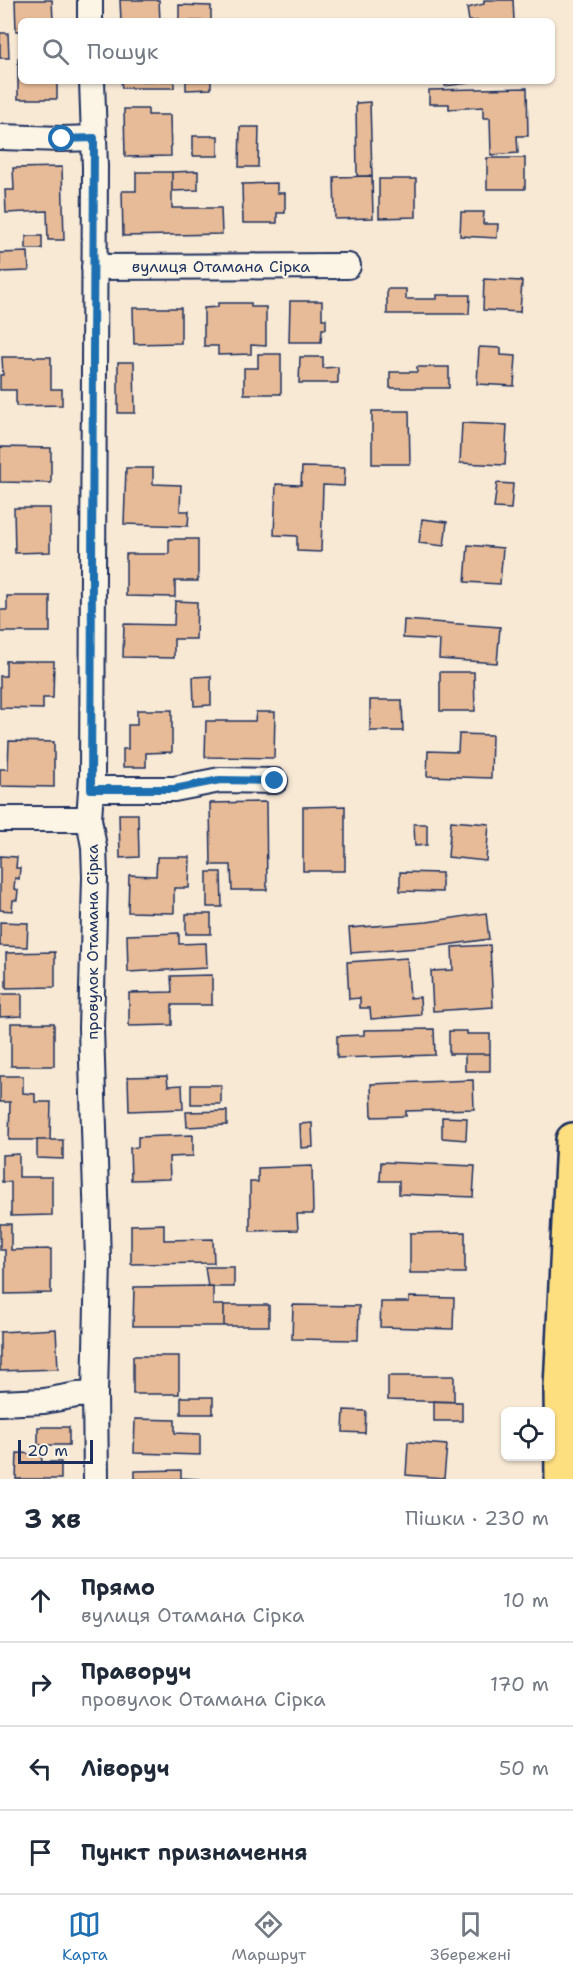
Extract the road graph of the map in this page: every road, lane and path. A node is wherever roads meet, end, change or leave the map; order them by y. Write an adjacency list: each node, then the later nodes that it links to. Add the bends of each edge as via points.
1 (90, 0): 2 (street)
2 (90, 18)
3 (92, 84): 5 (street, провулок Отамана Сірка)
4 (0, 137): 5 (street)
5 (94, 138): 7 (street, провулок Отамана Сірка)
6 (348, 266): 7 (street, вулиця Отамана Сірка)
7 (94, 267): 9 (street, провулок Отамана Сірка)
8 (275, 781): 9 (street, via 220,780 174,789)
9 (91, 789): 11 (street, провулок Отамана Сірка)
10 (0, 819): 11 (street)
11 (89, 819): 14 (street, провулок Отамана Сірка, via 95,878 91,1028 98,1261)
12 (573, 1140): 13 (main road)
13 (561, 1388): 16 (main road); 20 (main road)
14 (95, 1394): 15 (street); 18 (street, провулок Отамана Сірка)
15 (0, 1403)
16 (555, 1414)
17 (545, 1461): 19 (main road)
18 (96, 1479)
19 (541, 1479)
20 (562, 1479)

